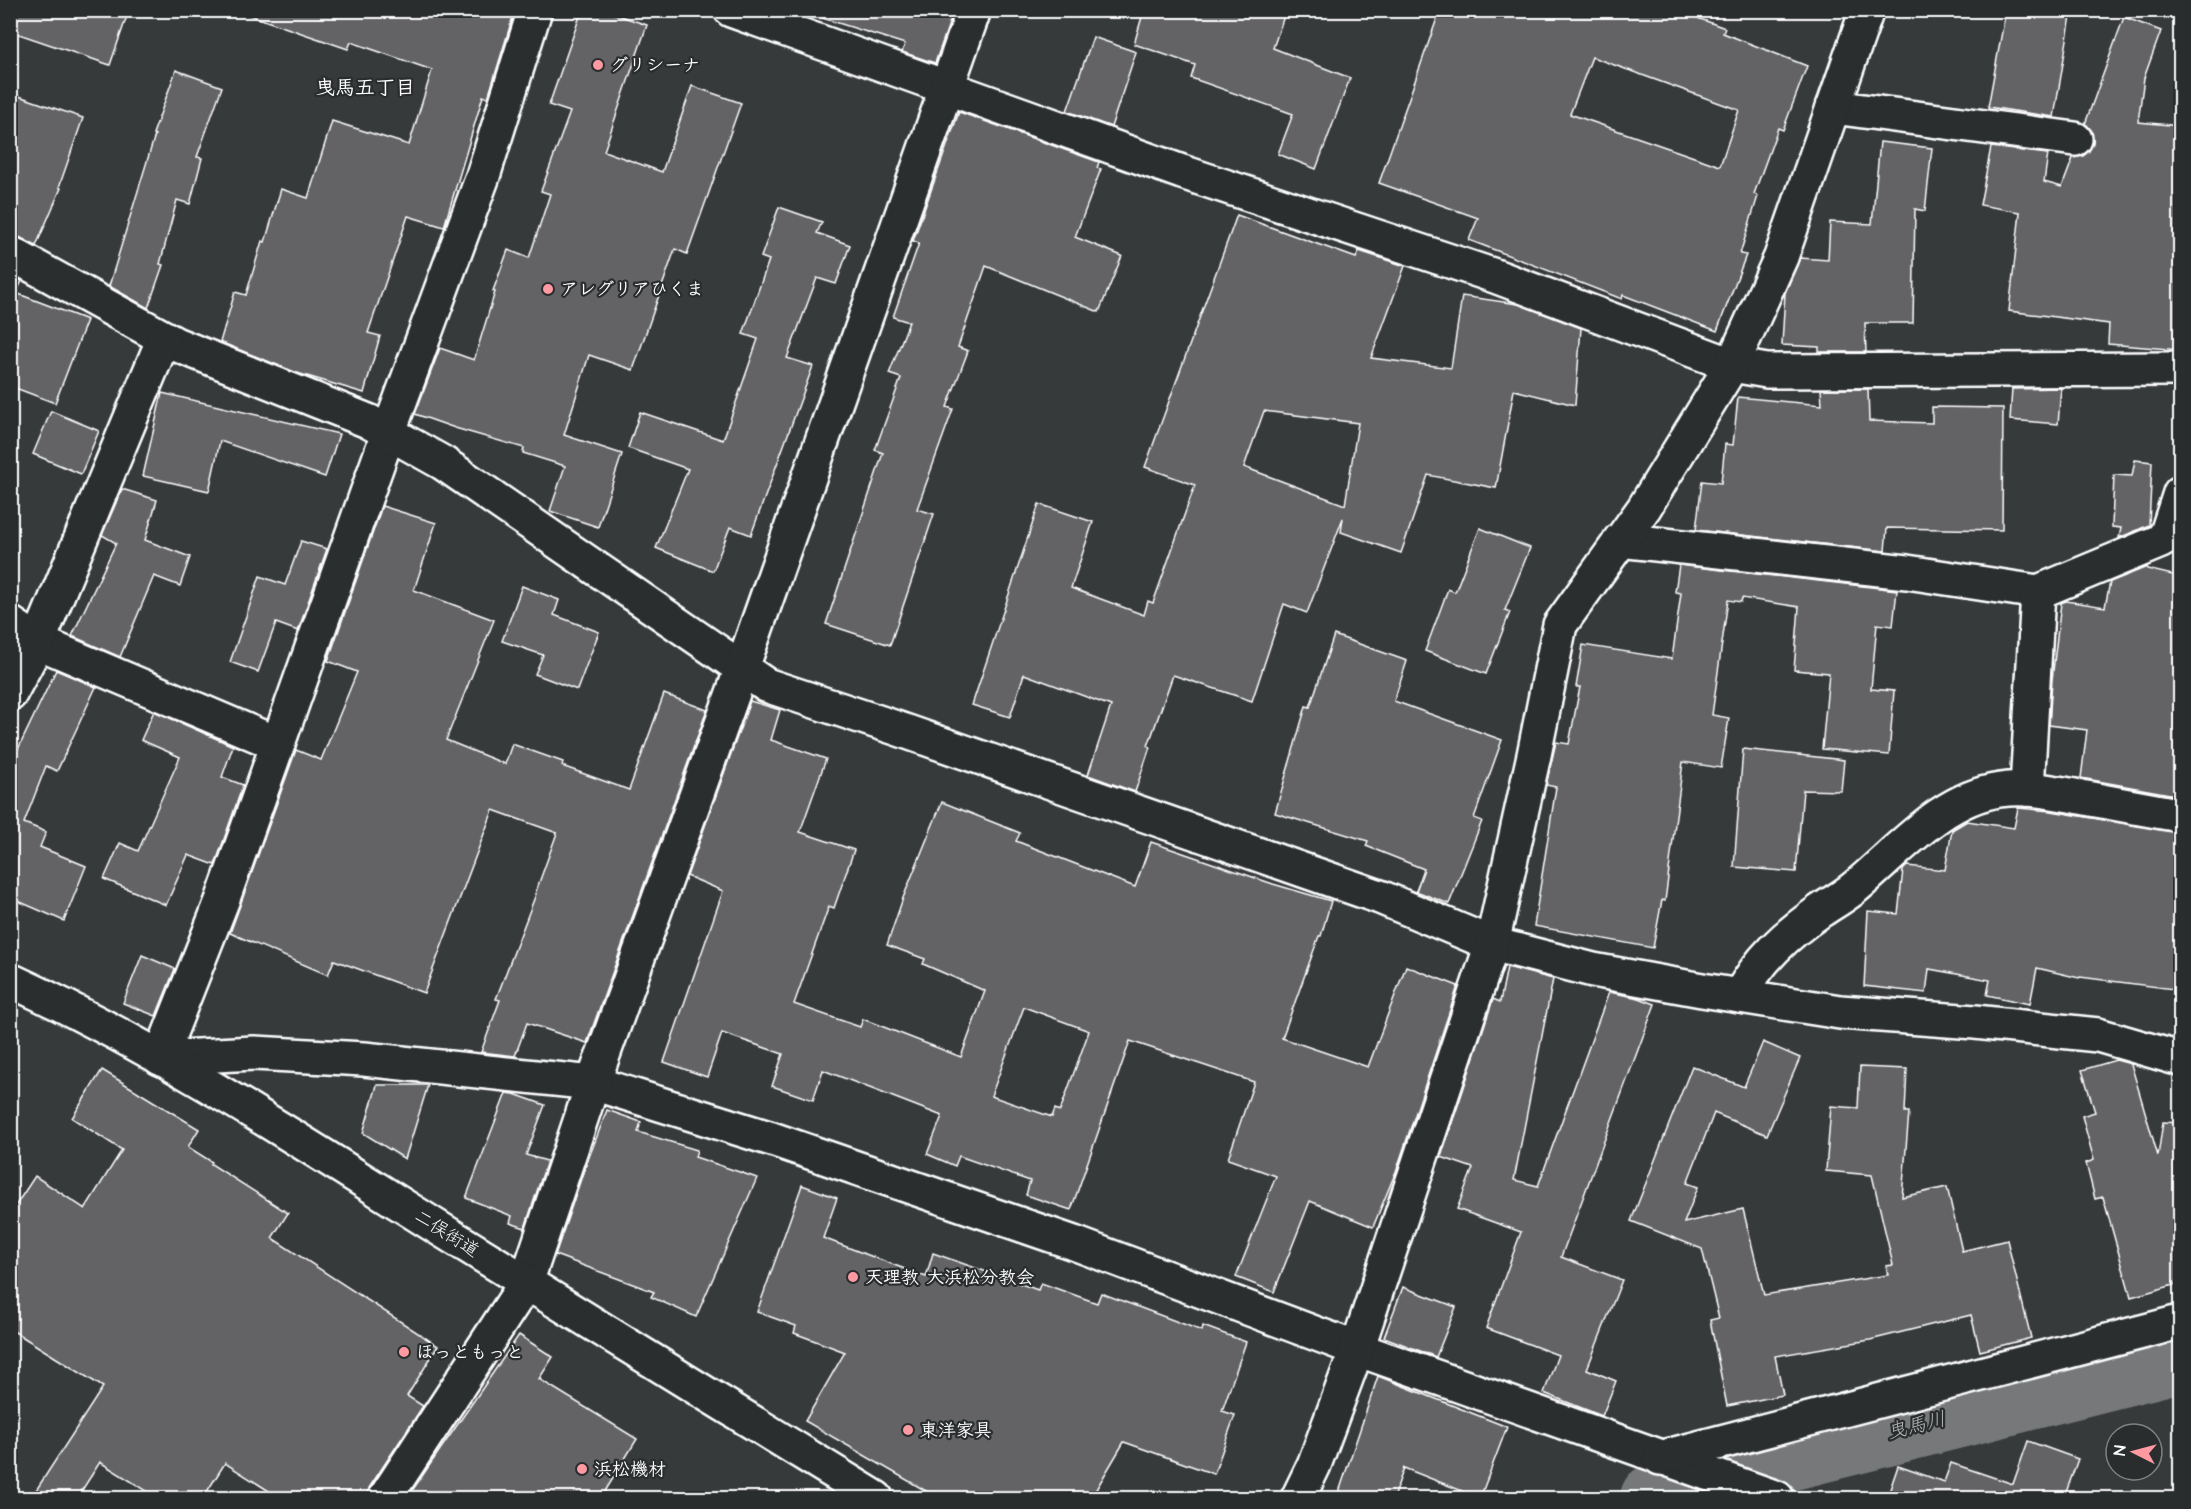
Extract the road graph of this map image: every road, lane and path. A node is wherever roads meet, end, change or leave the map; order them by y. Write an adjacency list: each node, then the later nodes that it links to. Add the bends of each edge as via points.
1 (535, 10): 12 (street, via 483,176)
2 (731, 10): 5 (street)
3 (974, 10): 5 (street)
4 (1867, 10): 6 (street)
5 (946, 88): 10 (street, via 1494,276); 18 (street)
6 (1833, 107): 7 (street); 10 (street, via 1781,257)
7 (2075, 139)
8 (10, 253): 9 (street)
9 (164, 338): 12 (street, via 368,421); 17 (street)
10 (1732, 365): 11 (street, via 1767,371); 14 (street)
11 (2181, 369)
12 (388, 434): 18 (street, via 443,463); 20 (street)
13 (2181, 494): 15 (street, via 2161,541)
14 (1620, 540): 15 (street, via 1907,572); 23 (street, via 1560,625)
15 (2038, 592): 21 (street)
16 (10, 623): 17 (street)
17 (38, 642): 19 (street); 20 (street)
18 (742, 668): 23 (street, via 766,686 1380,897); 28 (street)
19 (10, 694)
20 (278, 744): 26 (street)
21 (2027, 789): 22 (street); 25 (street, via 1999,790 1974,797 1929,823 1870,875 1768,954)
22 (2181, 815)
23 (1492, 944): 25 (street, via 1593,970); 31 (street)
24 (10, 981): 26 (street, 二俣街道)
25 (1740, 996): 27 (street, via 1840,1012 2098,1035)
26 (160, 1058): 28 (street, via 254,1053 364,1059); 29 (street, 二俣街道)
27 (2181, 1059)
28 (593, 1083): 29 (street); 31 (street, via 772,1139 1074,1243)
29 (526, 1283): 33 (street); 34 (street, 二俣街道)
30 (2181, 1322): 32 (street)
31 (1357, 1349): 32 (street); 35 (street)
32 (1667, 1461): 36 (street)
33 (385, 1498)
34 (876, 1498)
35 (1298, 1498)
36 (1777, 1498)

